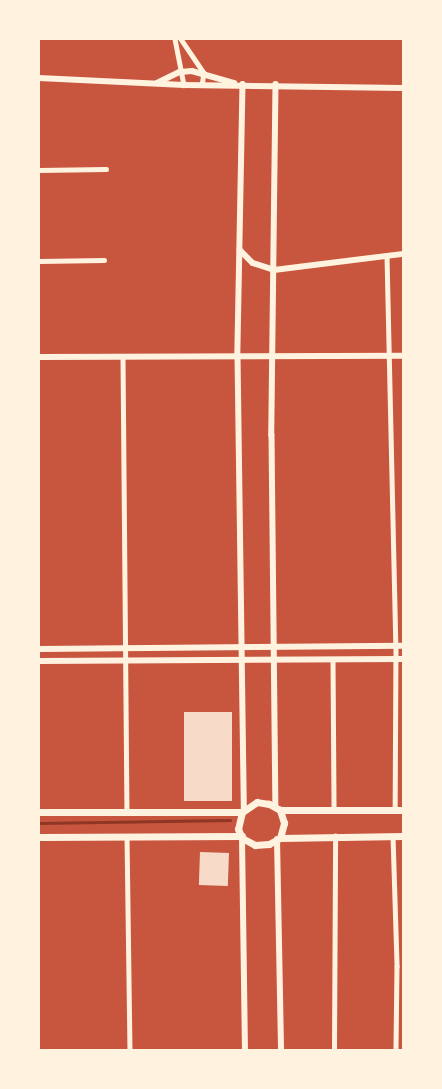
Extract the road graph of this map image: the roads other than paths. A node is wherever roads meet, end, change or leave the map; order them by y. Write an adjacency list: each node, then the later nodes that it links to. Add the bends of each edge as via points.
1 (175, 39): 3 (street)
2 (181, 39): 4 (street)
3 (180, 72): 4 (street); 6 (street); 10 (street)
4 (204, 73): 7 (street); 11 (street)
5 (39, 78): 6 (street)
6 (157, 83): 10 (street)
7 (234, 84): 8 (street); 11 (street)
8 (243, 84): 9 (street); 15 (street)
9 (276, 84): 12 (street); 20 (street)
10 (184, 85): 11 (street)
11 (202, 85)
12 (403, 88)
13 (106, 169): 14 (street)
14 (39, 170)
15 (240, 250): 20 (street, via 253,263); 21 (street)
16 (403, 254): 17 (street)
17 (387, 256): 20 (street); 26 (street)
18 (104, 260): 19 (street)
19 (39, 261)
20 (274, 270): 22 (street)
21 (238, 356): 22 (main road); 25 (main road); 29 (street)
22 (275, 356): 26 (main road); 30 (street, via 272,445)
23 (403, 356): 26 (main road)
24 (39, 357): 25 (main road)
25 (122, 357): 32 (street)
26 (390, 357): 27 (street)
27 (396, 646): 28 (street); 30 (street); 36 (street)
28 (403, 646)
29 (240, 648): 30 (street); 32 (street); 33 (street)
30 (276, 648): 34 (street)
31 (39, 649): 32 (street)
32 (126, 649): 39 (street)
33 (241, 659): 34 (street); 39 (street); 41 (street)
34 (276, 659): 35 (street); 40 (street)
35 (333, 659): 36 (street); 45 (street)
36 (396, 659): 37 (street); 42 (street)
37 (403, 659)
38 (39, 661): 39 (street)
39 (126, 661): 44 (street)
40 (278, 809): 41 (main road, via 257,802); 45 (main road); 53 (main road, via 284,823)
41 (244, 810): 44 (main road); 52 (main road, via 238,829)
42 (395, 810): 43 (main road); 45 (main road)
43 (403, 810)
44 (127, 811): 46 (main road)
45 (334, 811)
46 (39, 812)
47 (127, 836): 51 (main road); 52 (main road); 54 (street)
48 (335, 836): 49 (main road); 53 (main road); 57 (street)
49 (393, 836): 50 (main road); 58 (street)
50 (403, 836)
51 (39, 837)
52 (242, 837): 53 (main road, via 255,844 269,844); 55 (main road)
53 (278, 839): 56 (main road)
54 (130, 1050)
55 (245, 1050)
56 (281, 1050)
57 (334, 1050)
58 (396, 1050)

